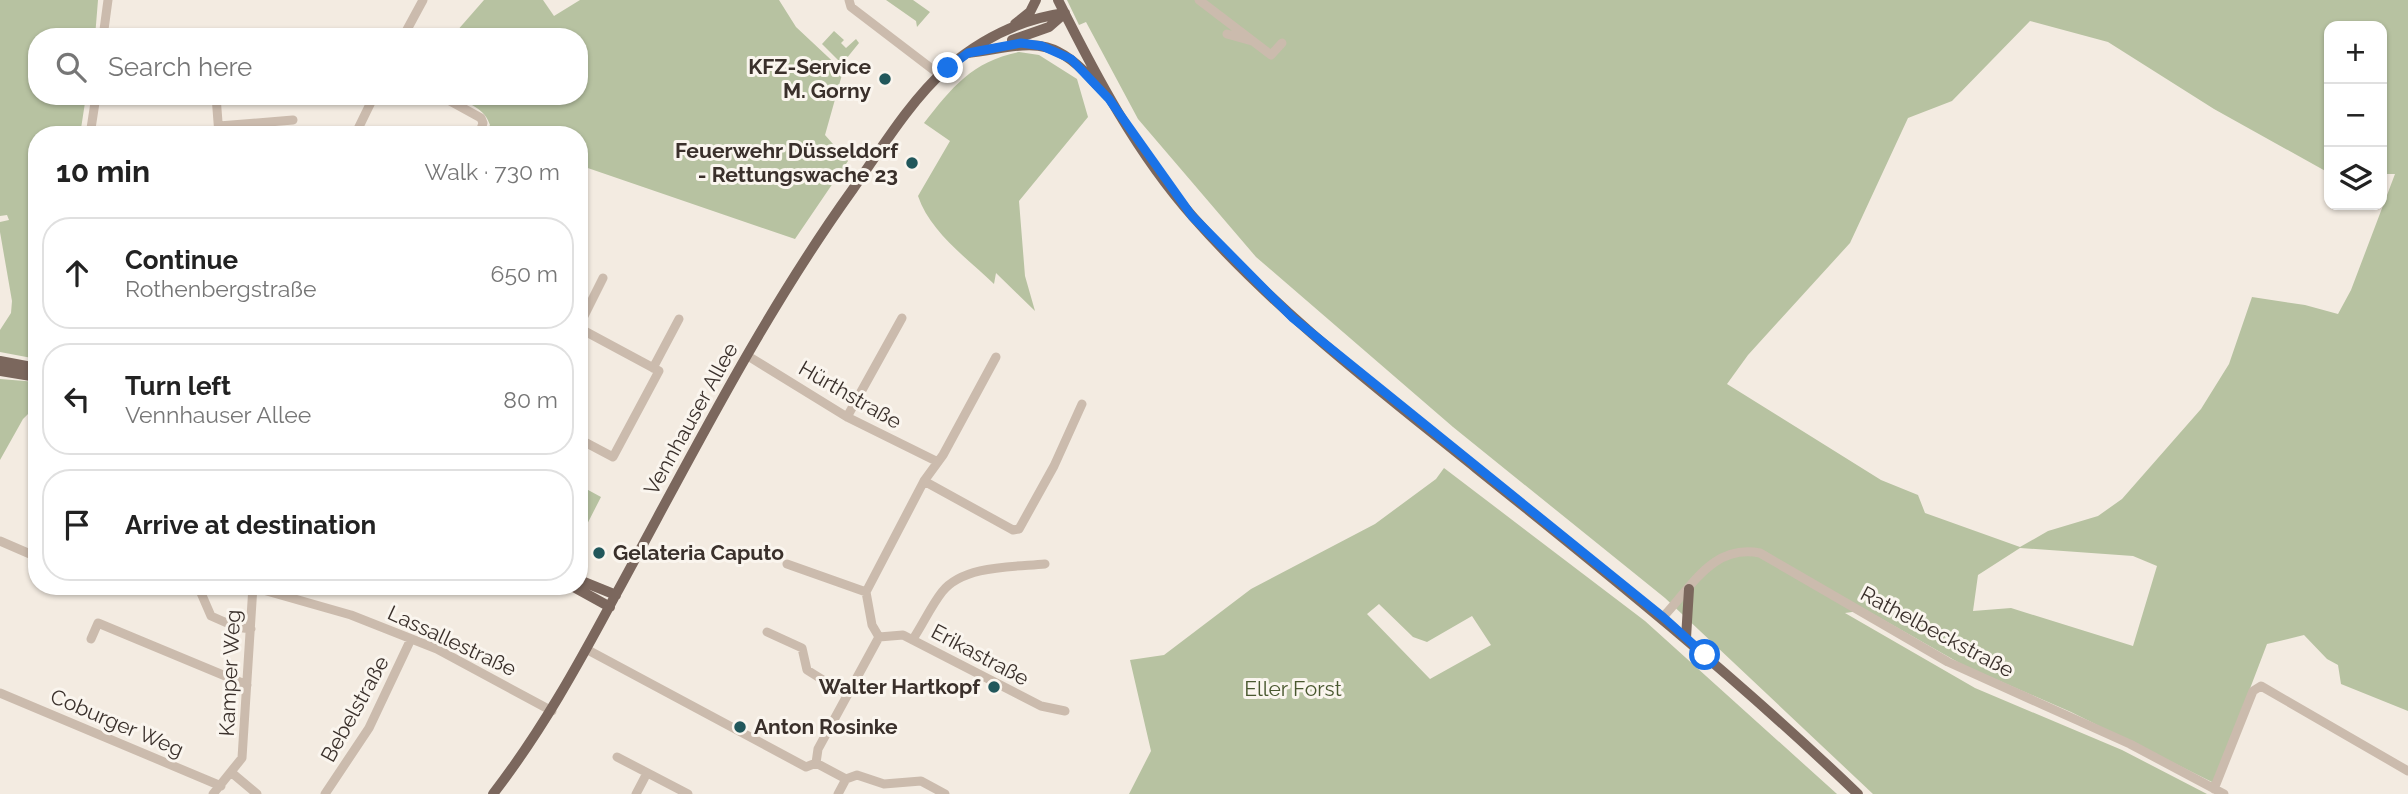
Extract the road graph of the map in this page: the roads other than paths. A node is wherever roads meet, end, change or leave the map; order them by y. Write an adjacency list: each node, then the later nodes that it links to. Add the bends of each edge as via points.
1 (108, 0): 8 (street)
2 (423, 0): 9 (street)
3 (849, 0): 15 (street, via 851,7)
4 (1035, 0): 10 (main road, via 1030,12)
5 (1058, 0): 7 (main road)
6 (1199, 0): 12 (street)
7 (1065, 13): 10 (main road, Vennhauser Allee, via 1045,15); 14 (main road, Vennhauser Allee, via 1049,27); 16 (main road)
8 (104, 28)
9 (409, 28)
10 (1007, 30): 14 (main road, Vennhauser Allee)
11 (1227, 34): 12 (street)
12 (1257, 43): 13 (street, via 1271,55)
13 (1282, 43)
14 (968, 53): 15 (main road, Vennhauser Allee); 16 (main road, Vennhauser Allee, via 1021,43 1057,51 1078,65)
15 (940, 75): 32 (main road, Vennhauser Allee, via 831,220)
16 (1109, 99): 57 (main road, via 1192,216 1293,318)
17 (95, 105): 22 (street)
18 (217, 105): 23 (street)
19 (370, 105): 25 (street)
20 (457, 105): 26 (street, via 481,118)
21 (293, 120): 24 (street)
22 (91, 126)
23 (219, 126)
24 (253, 126)
25 (359, 126)
26 (482, 126)
27 (603, 278): 28 (street)
28 (588, 309)
29 (902, 318): 40 (street)
30 (679, 320): 36 (street)
31 (588, 332): 36 (street)
32 (748, 356): 40 (street, Hürthstraße); 55 (main road, Vennhauser Allee)
33 (996, 357): 42 (street)
34 (0, 361): 35 (main road)
35 (28, 366)
36 (653, 368): 41 (street, via 659,371 613,457)
37 (0, 371): 38 (main road)
38 (28, 376)
39 (1082, 404): 43 (street, via 1019,529 1013,530)
40 (847, 417): 42 (street, Hürthstraße)
41 (588, 444)
42 (936, 461): 43 (street)
43 (925, 481): 50 (street)
44 (0, 541): 45 (street)
45 (28, 553)
46 (787, 564): 50 (street)
47 (1045, 564): 64 (street, via 965,576 943,591)
48 (588, 584): 55 (main road)
49 (1689, 589): 57 (street, Rathelbeckstraße); 61 (main road); 78 (street, Rathelbeckstraße, via 1724,555 1736,550 1759,553 1948,662 2119,739)
50 (866, 592): 60 (street)
51 (202, 595): 58 (street, via 211,616)
52 (253, 595): 58 (street, Kamper Weg)
53 (283, 595): 63 (street, Lassallestraße)
54 (588, 595): 56 (main road)
55 (616, 595): 56 (main road, Vennhauser Allee)
56 (610, 607): 65 (main road, Vennhauser Allee)
57 (1663, 617): 61 (main road)
58 (251, 629): 66 (street, Kamper Weg)
59 (767, 632): 68 (street, via 802,648 807,670)
60 (879, 638): 64 (street, Erikastraße, via 892,634); 68 (street)
61 (1686, 638): 87 (main road)
62 (91, 639): 66 (street, via 98,622)
63 (411, 639): 69 (street, Lassallestraße, via 494,677); 81 (street, Bebelstraße, via 369,728)
64 (913, 639): 70 (street, Erikastraße, via 1041,706)
65 (586, 649): 69 (main road, Vennhauser Allee); 72 (street, via 806,766)
66 (247, 685): 74 (street, Kamper Weg, via 242,758)
67 (0, 693): 77 (street, Coburger Weg)
68 (847, 695): 72 (street, via 818,749)
69 (552, 711): 82 (main road, Vennhauser Allee)
70 (1065, 711)
71 (617, 757): 75 (street)
72 (816, 763): 76 (street)
73 (2408, 771): 78 (street, via 2261,686 2253,691)
74 (232, 773): 77 (street, Kamper Weg); 80 (street)
75 (647, 773): 83 (street); 84 (street)
76 (846, 779): 85 (street); 86 (street, via 856,775 884,784 921,781)
77 (221, 786): 79 (street, Kamper Weg)
78 (2214, 789): 88 (street, Rathelbeckstraße)
79 (213, 794)
80 (257, 794)
81 (325, 794)
82 (493, 794)
83 (636, 794)
84 (688, 794)
85 (838, 794)
86 (945, 794)
87 (1858, 794)
88 (2224, 794)

